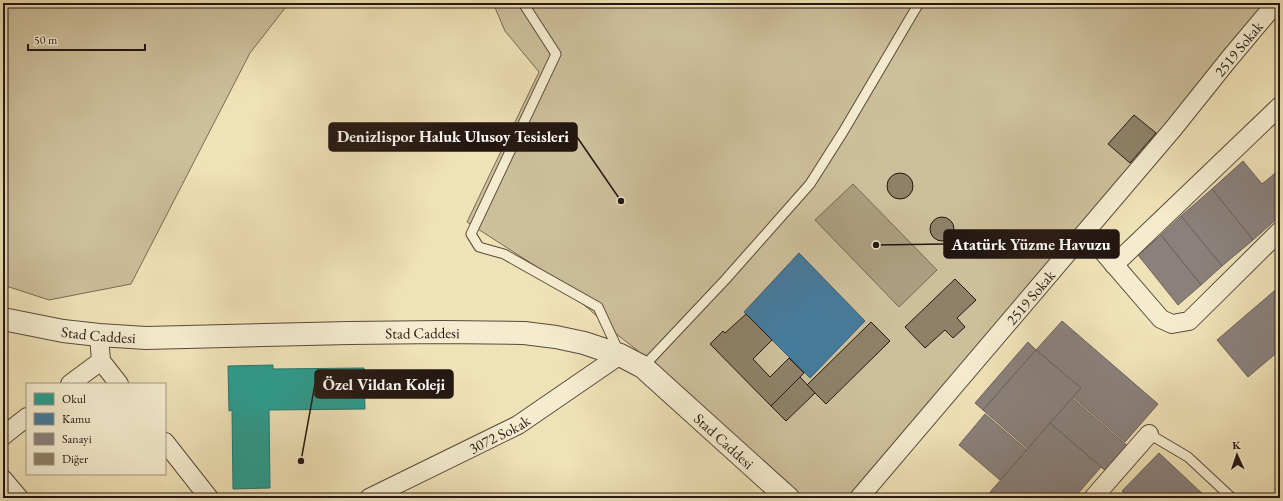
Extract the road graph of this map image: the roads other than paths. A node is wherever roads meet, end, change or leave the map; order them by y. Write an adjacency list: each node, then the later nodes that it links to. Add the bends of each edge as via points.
1 (523, 3): 10 (lane, via 556,54 471,234 479,247 504,254 598,307)
2 (919, 3): 12 (lane, via 810,184 725,280)
3 (1276, 3): 6 (street, 2519 Sokak)
4 (1280, 106): 7 (street)
5 (1280, 231): 7 (street, via 1189,320 1172,324 1161,319)
6 (1086, 232): 7 (street); 24 (street, 2519 Sokak)
7 (1114, 265)
8 (3, 319): 9 (street, Stad Caddesi)
9 (99, 336): 10 (street, Stad Caddesi, via 146,338 443,332 524,334 584,343); 11 (street)
10 (620, 355): 12 (street, Stad Caddesi); 23 (street, 3072 Sokak, via 518,425)
11 (101, 361): 13 (street); 14 (street)
12 (643, 366): 20 (street, Stad Caddesi)
13 (71, 383)
14 (118, 383)
15 (26, 418): 17 (street)
16 (1149, 434): 25 (street); 26 (lane, via 1188,458)
17 (3, 436)
18 (166, 443): 22 (street)
19 (3, 479): 21 (street)
20 (784, 497)
21 (18, 498)
22 (209, 498)
23 (370, 498)
24 (860, 498)
25 (1093, 498)
26 (1232, 498)

